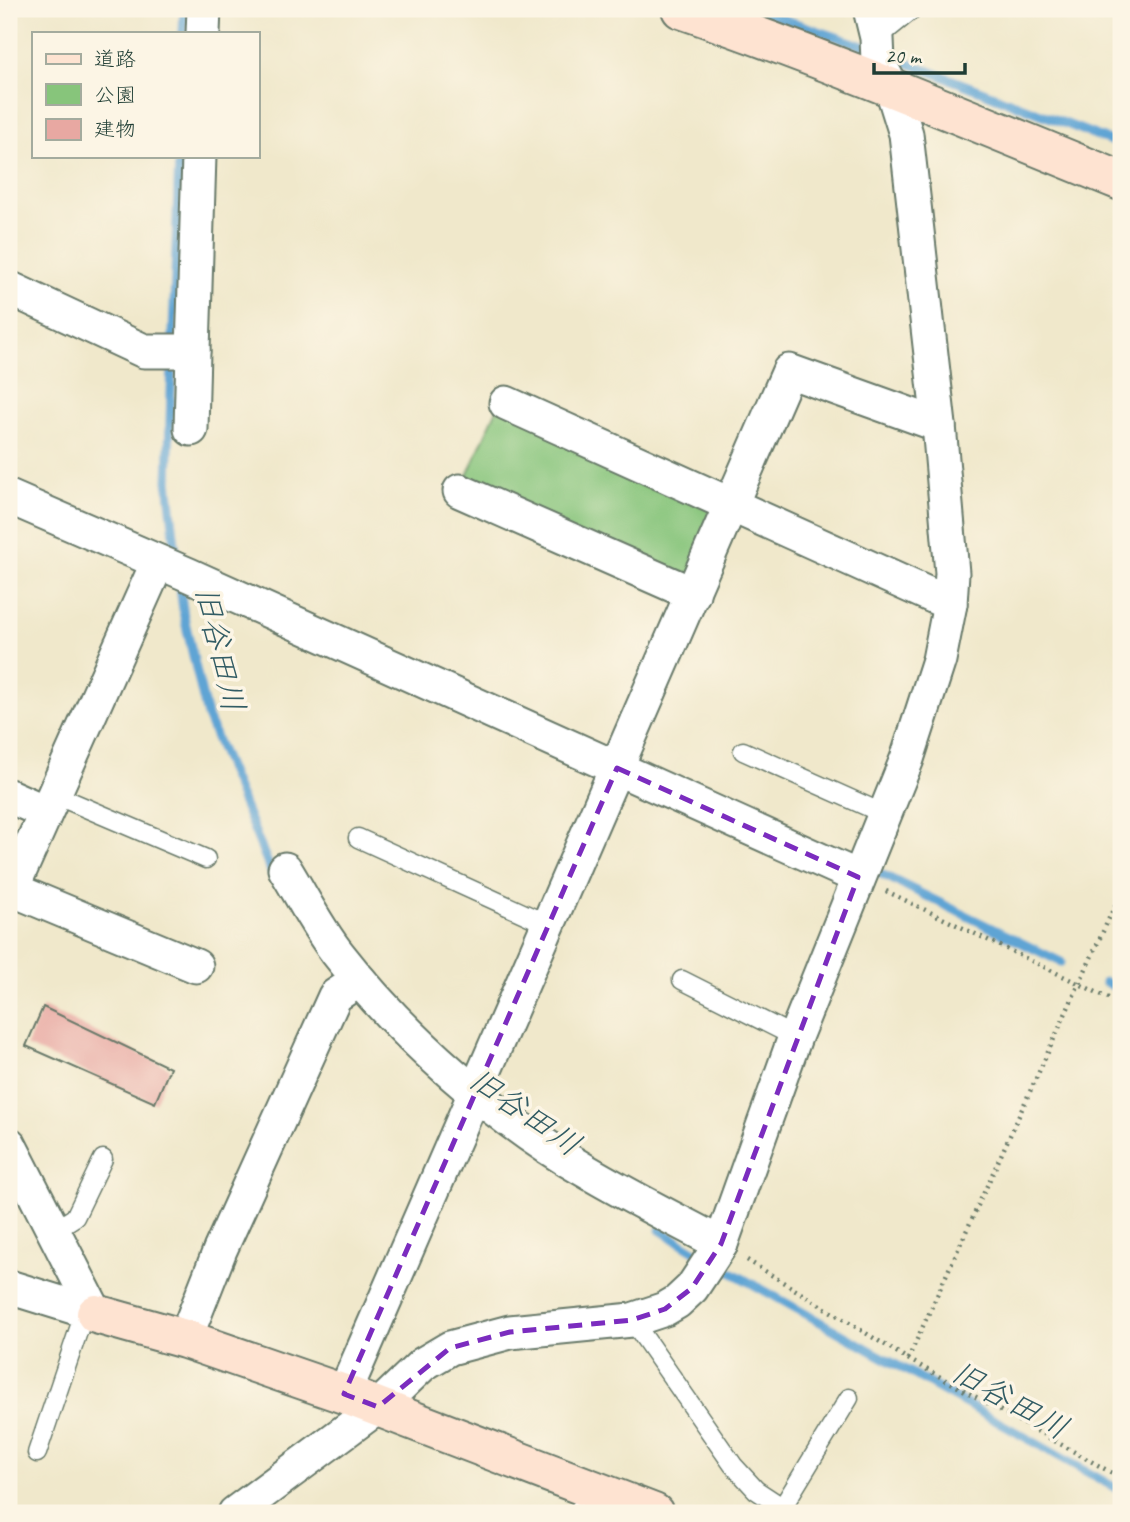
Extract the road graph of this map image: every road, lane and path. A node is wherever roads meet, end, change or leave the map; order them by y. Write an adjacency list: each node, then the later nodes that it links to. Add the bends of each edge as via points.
1 (204, 9): 5 (street)
2 (681, 9): 6 (street)
3 (913, 9): 4 (lane)
4 (874, 23): 6 (street, via 878,61)
5 (204, 32)
6 (891, 86): 8 (street); 12 (street, via 906,134)
7 (199, 158): 10 (street)
8 (1121, 181)
9 (9, 288): 10 (street, via 144,351)
10 (193, 351): 13 (street)
11 (506, 403): 16 (street)
12 (939, 425): 16 (street, via 789,371); 19 (street, via 952,573)
13 (191, 429)
14 (460, 491): 18 (street)
15 (9, 497): 17 (street)
16 (731, 507): 18 (street); 19 (street)
17 (158, 562): 21 (street); 23 (street)
18 (693, 594): 21 (street)
19 (950, 604): 24 (street, via 939,660)
20 (743, 751): 24 (lane)
21 (617, 768): 28 (street); 31 (street)
22 (9, 796): 23 (street)
23 (49, 803): 26 (lane); 29 (street)
24 (884, 814): 28 (street)
25 (358, 838): 31 (lane)
26 (206, 859)
27 (285, 869): 33 (street)
28 (858, 877): 35 (path); 37 (street)
29 (10, 892): 32 (street)
30 (1121, 892): 35 (path)
31 (549, 925): 38 (street)
32 (196, 966)
33 (359, 980): 38 (street); 46 (street, via 335,996 220,1250)
34 (682, 980): 37 (lane)
35 (1079, 984): 36 (path); 47 (path)
36 (1121, 1004)
37 (795, 1037): 42 (street)
38 (475, 1093): 42 (street, via 584,1170); 49 (street)
39 (9, 1144): 41 (street)
40 (103, 1159): 41 (lane, via 75,1217)
41 (53, 1231): 44 (street)
42 (721, 1244): 45 (street, via 677,1302); 47 (path)
43 (9, 1287): 44 (street)
44 (90, 1312): 46 (street); 50 (lane)
45 (632, 1320): 49 (street, via 510,1332 450,1348); 53 (lane, via 733,1465 756,1490)
46 (185, 1339): 49 (street)
47 (908, 1359): 51 (path)
48 (849, 1398): 53 (lane)
49 (361, 1400): 52 (street); 54 (street)
50 (37, 1453)
51 (1121, 1478)
52 (585, 1502): 55 (street)
53 (787, 1511)
54 (235, 1513)
55 (654, 1513)

